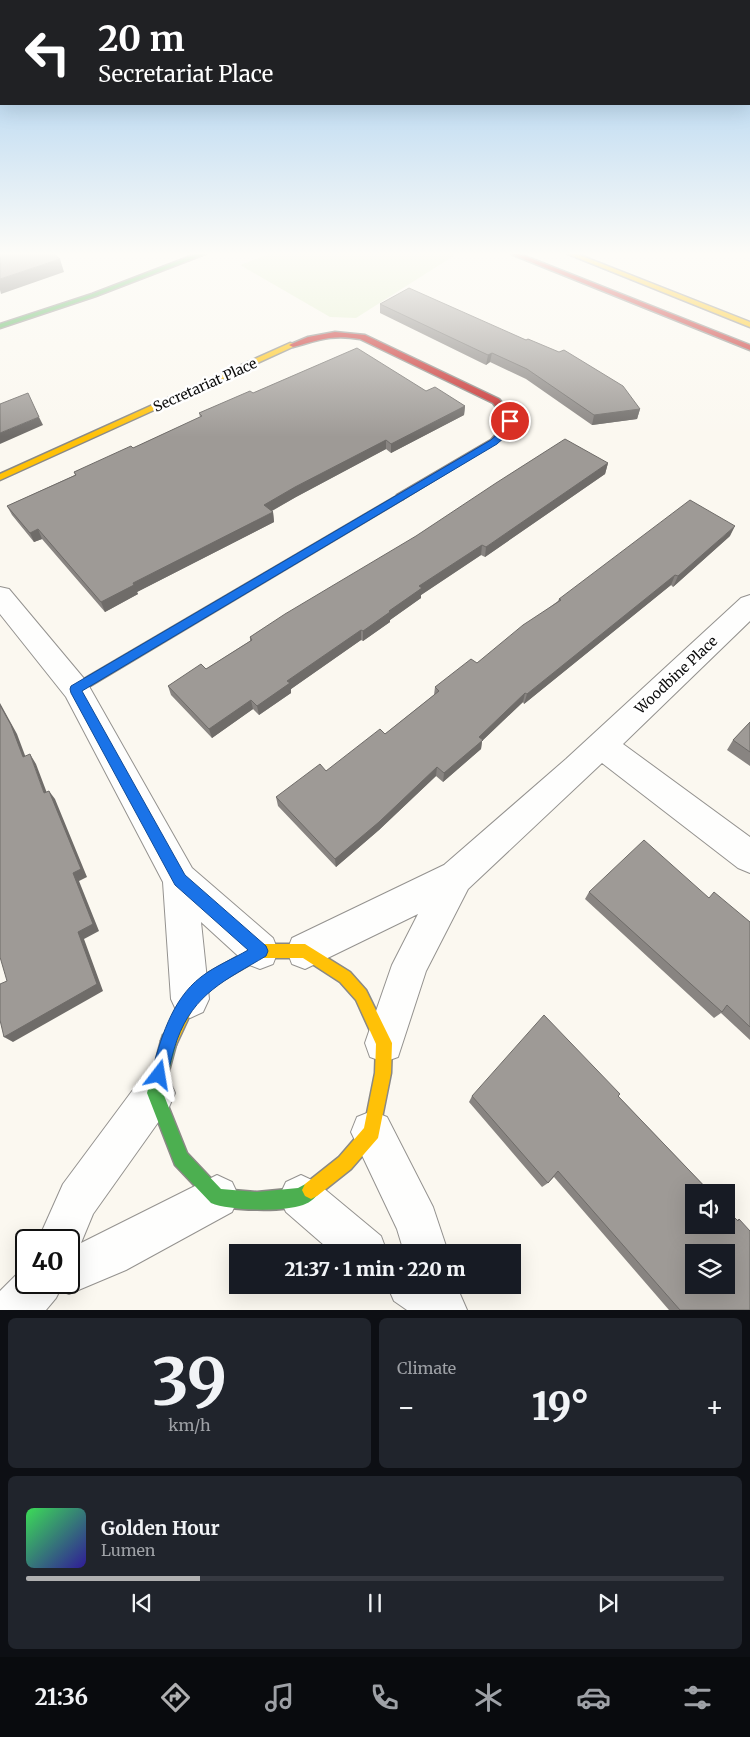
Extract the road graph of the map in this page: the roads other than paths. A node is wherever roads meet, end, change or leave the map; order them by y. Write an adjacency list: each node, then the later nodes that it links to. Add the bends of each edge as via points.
1 (33, 315): 5 (street)
2 (667, 315): 6 (street)
3 (725, 315): 4 (street)
4 (750, 325)
5 (0, 326)
6 (750, 348)
7 (0, 477): 10 (street, Secretariat Place, via 314,336 328,333 362,337 496,401 507,411 510,421 505,432 494,442)
8 (0, 596): 10 (street)
9 (750, 605): 11 (street, Woodbine Place)
10 (76, 689): 14 (street)
11 (601, 745): 12 (street); 13 (street, Woodbine Place)
12 (750, 857)
13 (456, 877): 16 (street, Woodbine Place); 18 (street, Woodbine Place, via 410,965)
14 (180, 880): 15 (street); 17 (street)
15 (260, 951): 16 (street); 17 (street, via 206,982)
16 (305, 951): 18 (street, via 345,978 361,995)
17 (190, 999): 19 (street, via 170,1036)
18 (384, 1042): 20 (street, via 383,1073)
19 (155, 1093): 21 (street, via 181,1160); 23 (street, via 78,1199)
20 (372, 1132): 22 (street, via 345,1163); 25 (street, via 417,1223)
21 (217, 1197): 22 (street, via 257,1201); 26 (street)
22 (301, 1197): 24 (street)
23 (65, 1229)
24 (355, 1244)
25 (424, 1244)
26 (80, 1268)

